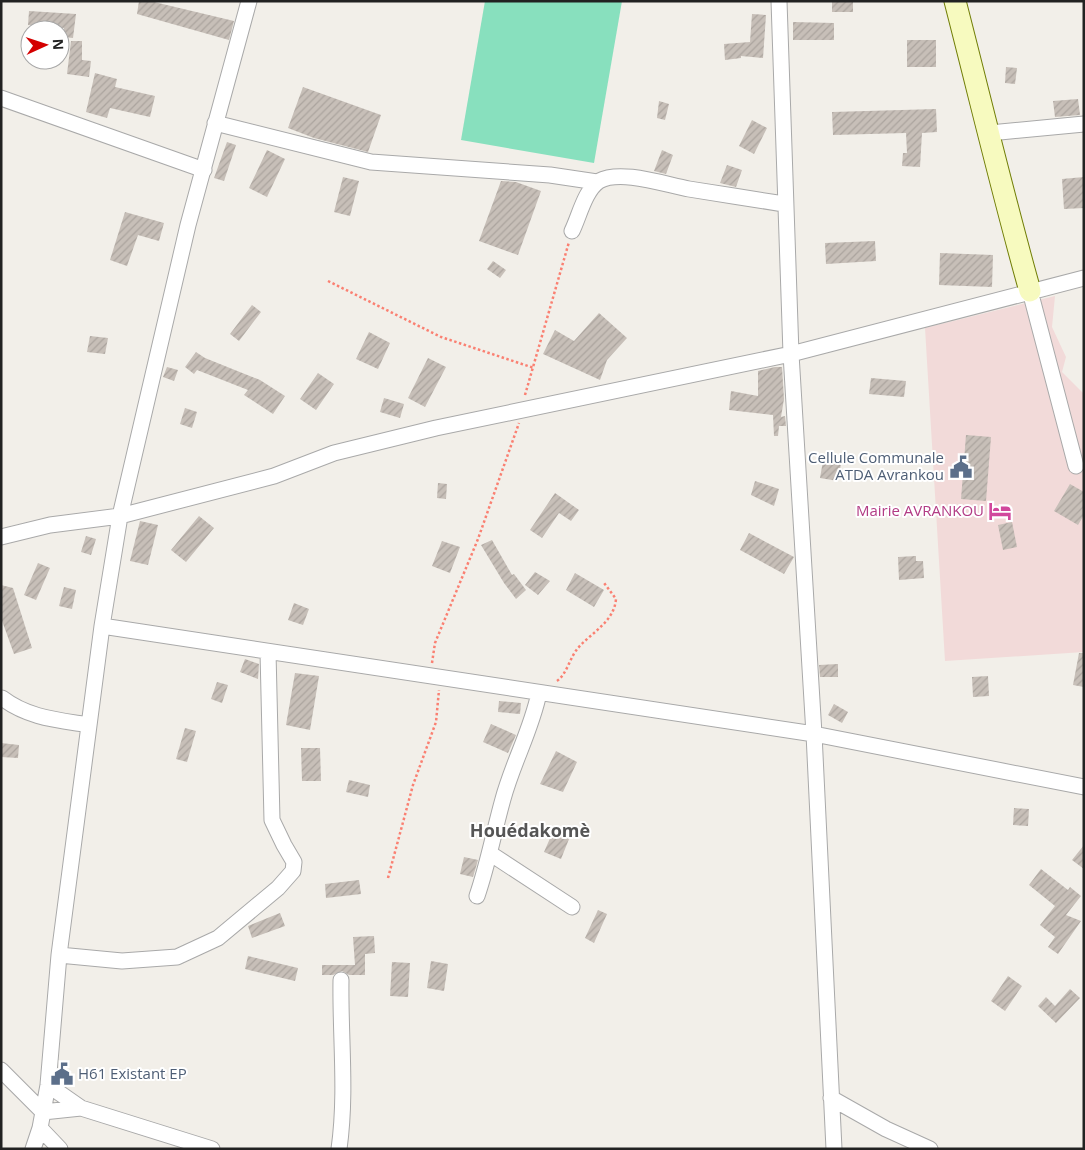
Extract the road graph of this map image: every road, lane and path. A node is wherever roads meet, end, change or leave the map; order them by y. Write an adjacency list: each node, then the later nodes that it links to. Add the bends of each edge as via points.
1 (249, 1): 5 (street)
2 (779, 1): 10 (street)
3 (955, 1): 7 (street)
4 (1, 98): 8 (street)
5 (215, 123): 8 (street); 9 (street, via 371,162 550,175)
6 (1084, 124): 7 (street)
7 (990, 134): 14 (street, via 995,165)
8 (204, 170): 19 (street)
9 (597, 182): 10 (street, via 618,177 649,180); 11 (street)
10 (784, 204): 15 (street)
11 (572, 231): 16 (path)
12 (1084, 278): 14 (street)
13 (328, 281): 16 (path, via 441,337)
14 (1030, 291): 15 (street); 18 (street)
15 (791, 354): 17 (street); 28 (street)
16 (534, 368): 17 (path)
17 (521, 411): 19 (street, via 334,453 274,476); 24 (path, via 489,510 435,643 432,669)
18 (1076, 466)
19 (120, 516): 20 (street, via 50,525); 22 (street)
20 (1, 538)
21 (604, 583): 25 (path, via 616,599 615,609 578,648 560,678)
22 (102, 626): 23 (street); 27 (street)
23 (268, 652): 24 (street); 34 (street, via 272,820 294,862 293,871 278,888 218,938 177,957 122,961)
24 (435, 677): 25 (street); 31 (path, via 440,698 436,722 413,785)
25 (539, 693): 28 (street); 30 (street, via 533,720 503,798)
26 (2, 698): 27 (street, via 38,717)
27 (89, 725): 34 (street)
28 (814, 734): 29 (street); 38 (street)
29 (1084, 787)
30 (491, 854): 32 (street); 33 (street)
31 (388, 878)
32 (477, 896)
33 (572, 907)
34 (59, 954): 37 (street)
35 (341, 980): 45 (street, via 339,1004 344,1097)
36 (1, 1070): 40 (street)
37 (48, 1085): 39 (street); 40 (street)
38 (831, 1098): 46 (street); 47 (street)
39 (81, 1108): 40 (street); 44 (street)
40 (43, 1112): 41 (street)
41 (40, 1128): 42 (street); 43 (street)
42 (34, 1149)
43 (60, 1149)
44 (212, 1149)
45 (339, 1149)
46 (834, 1149)
47 (930, 1149)

